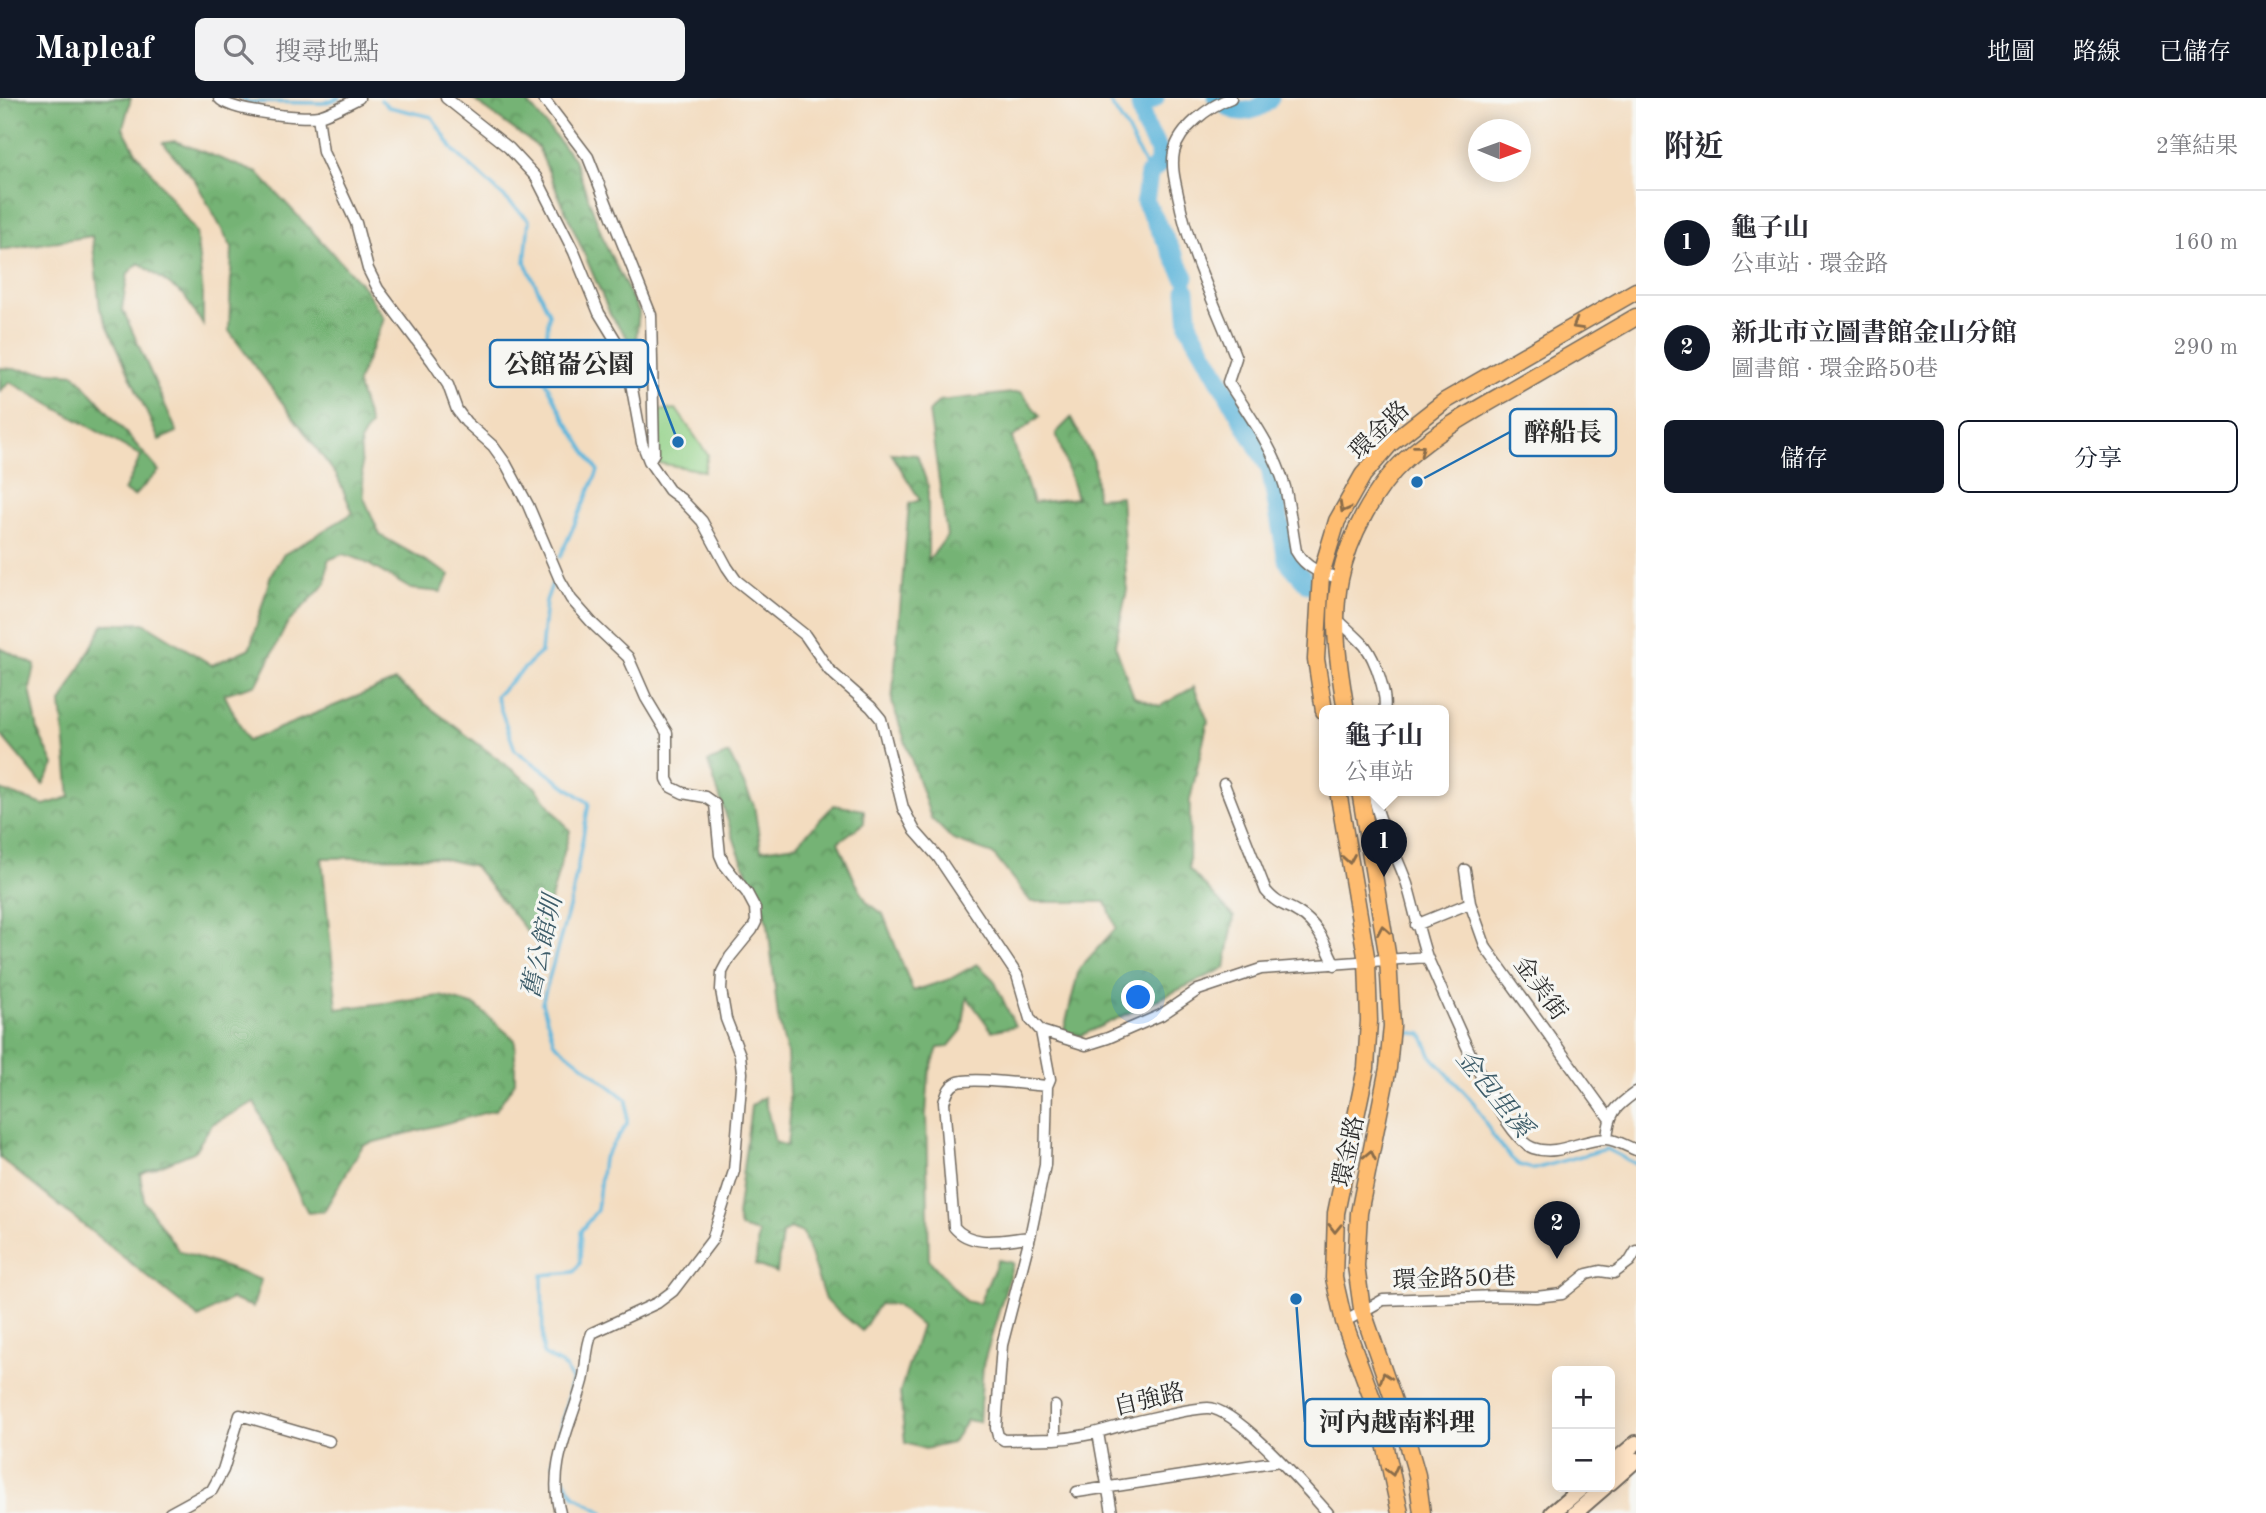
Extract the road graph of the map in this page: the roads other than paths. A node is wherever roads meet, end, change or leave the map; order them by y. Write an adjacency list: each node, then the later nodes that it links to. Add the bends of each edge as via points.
1 (219, 98): 6 (street, via 249,112)
2 (359, 98): 6 (street)
3 (446, 98): 9 (street, via 509,148 536,177 599,313 621,349)
4 (543, 98): 9 (street, via 588,157 652,315 654,453)
5 (1228, 99): 10 (street, via 1214,105 1185,132 1174,150 1173,170 1184,226 1236,358 1227,382 1275,460 1285,487 1296,551 1301,561)
6 (318, 116): 51 (street, via 323,152 356,223 378,289 448,385 461,416 494,446 506,464 571,599 628,657 667,733 671,787 715,804 720,855 755,908 752,930 722,972 726,1019 742,1073 734,1171 712,1240 673,1291 592,1333 584,1377 558,1454)
7 (1636, 290): 10 (main road, 環金路, one-way to 10, via 1446,401 1390,444 1363,475 1337,521)
8 (1636, 317): 11 (main road, 環金路, one-way to 8, via 1371,502 1405,460 1450,425)
9 (649, 461): 27 (street, via 669,490 702,521 736,580 805,635 829,670 881,719 903,808 1017,975 1030,1019)
10 (1321, 574): 11 (street); 13 (main road, 環金路, via 1316,659)
11 (1340, 578): 12 (main road, 環金路)
12 (1336, 618): 14 (main road, 環金路); 15 (street, via 1371,655)
13 (1324, 705)
14 (1345, 705)
15 (1384, 705)
16 (1224, 784): 26 (street, via 1266,891 1277,903 1312,923)
17 (1339, 796): 25 (main road, 環金路, one-way to 25)
18 (1361, 796): 24 (main road, 環金路, one-way to 18)
19 (1374, 796): 22 (street, via 1376,813 1407,885)
20 (1465, 870): 21 (street, 金美街)
21 (1471, 903): 22 (street); 30 (street, 金美街, via 1486,948)
22 (1416, 925): 23 (street)
23 (1427, 957): 24 (street); 31 (street, via 1484,1081 1514,1133 1530,1147 1552,1152)
24 (1388, 959): 25 (street); 35 (main road, 環金路, one-way to 24, via 1356,1266 1359,1213 1388,1068 1392,1026)
25 (1367, 962): 26 (street); 36 (main road, 環金路, one-way to 36, via 1366,1068 1336,1213 1334,1278)
26 (1335, 965): 27 (street, via 1261,969 1198,990 1161,1015 1086,1045)
27 (1041, 1031): 28 (street, via 1050,1079)
28 (1047, 1086): 33 (street, via 1045,1164); 33 (street, via 970,1080 956,1083 944,1102 954,1227 971,1241)
29 (1636, 1092): 30 (street)
30 (1609, 1118): 31 (street)
31 (1607, 1139): 32 (street)
32 (1636, 1150)
33 (1030, 1237): 39 (street, 自強路, via 1002,1345 996,1428 1004,1440)
34 (1636, 1251): 35 (street, 環金路50巷, via 1614,1273 1587,1274 1562,1294 1383,1300)
35 (1363, 1312): 36 (street, 環金路50巷); 55 (main road, 環金路, one-way to 35, via 1408,1444)
36 (1344, 1322): 54 (main road, 環金路, one-way to 54, via 1380,1420)
37 (1055, 1406): 39 (street)
38 (1098, 1433): 39 (street, 自強路); 43 (street, 自強路, via 1210,1407 1227,1415); 46 (street)
39 (1055, 1439)
40 (330, 1441): 50 (street, via 240,1415 212,1490)
41 (1636, 1443): 44 (street)
42 (1636, 1460): 45 (street)
43 (1280, 1461): 46 (street); 53 (street, 自強路)
44 (1615, 1461)
45 (1615, 1479)
46 (1109, 1487): 47 (street); 52 (street)
47 (1077, 1492)
48 (1577, 1492): 56 (street)
49 (1599, 1492): 57 (street)
50 (170, 1513)
51 (560, 1513)
52 (1112, 1513)
53 (1328, 1513)
54 (1400, 1513)
55 (1422, 1513)
56 (1552, 1513)
57 (1575, 1513)

